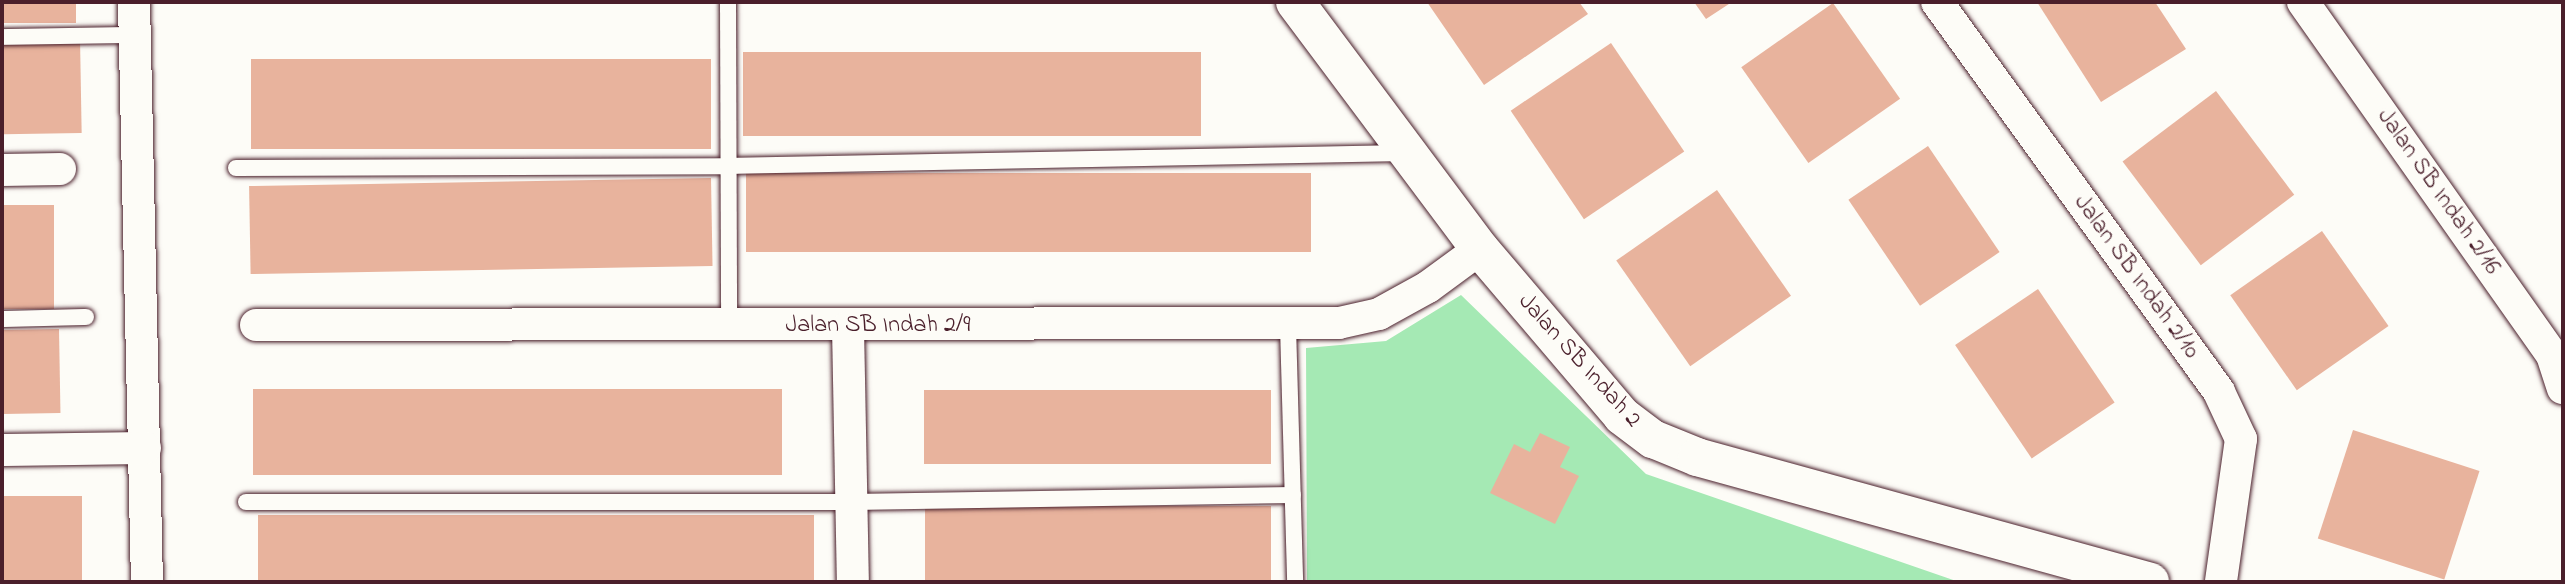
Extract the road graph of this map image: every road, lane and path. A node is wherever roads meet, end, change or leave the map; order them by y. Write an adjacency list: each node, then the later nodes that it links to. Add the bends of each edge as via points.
1 (134, 2): 6 (street)
2 (728, 2): 9 (lane)
3 (1295, 2): 8 (street, Jalan SB Indah 2)
4 (1937, 2): 30 (street, Jalan SB Indah 2/10, via 2220,392 2241,439)
5 (2303, 2): 20 (street, Jalan SB Indah 2/16, via 2552,355)
6 (135, 35): 7 (lane); 21 (street)
7 (2, 37)
8 (1405, 153): 9 (lane); 13 (street, Jalan SB Indah 2)
9 (727, 166): 10 (lane); 17 (lane)
10 (236, 168)
11 (60, 169): 12 (street)
12 (2, 170)
13 (1480, 249): 18 (street, Jalan SB Indah 2/9, via 1428,287 1379,314 1339,323); 29 (street, Jalan SB Indah 2, via 1622,416 1653,439 1697,457)
14 (86, 317): 15 (lane)
15 (2, 319)
16 (256, 325): 17 (street, Jalan SB Indah 2/9)
17 (729, 325): 19 (street, Jalan SB Indah 2/9)
18 (1288, 326): 19 (street, Jalan SB Indah 2/9); 23 (lane)
19 (848, 327): 25 (street)
20 (2563, 388)
21 (145, 448): 22 (street); 26 (street)
22 (2, 450)
23 (1293, 495): 25 (lane); 28 (lane)
24 (246, 502): 25 (lane)
25 (852, 502): 27 (street)
26 (147, 582)
27 (853, 582)
28 (1295, 582)
29 (2150, 582)
30 (2221, 582)

